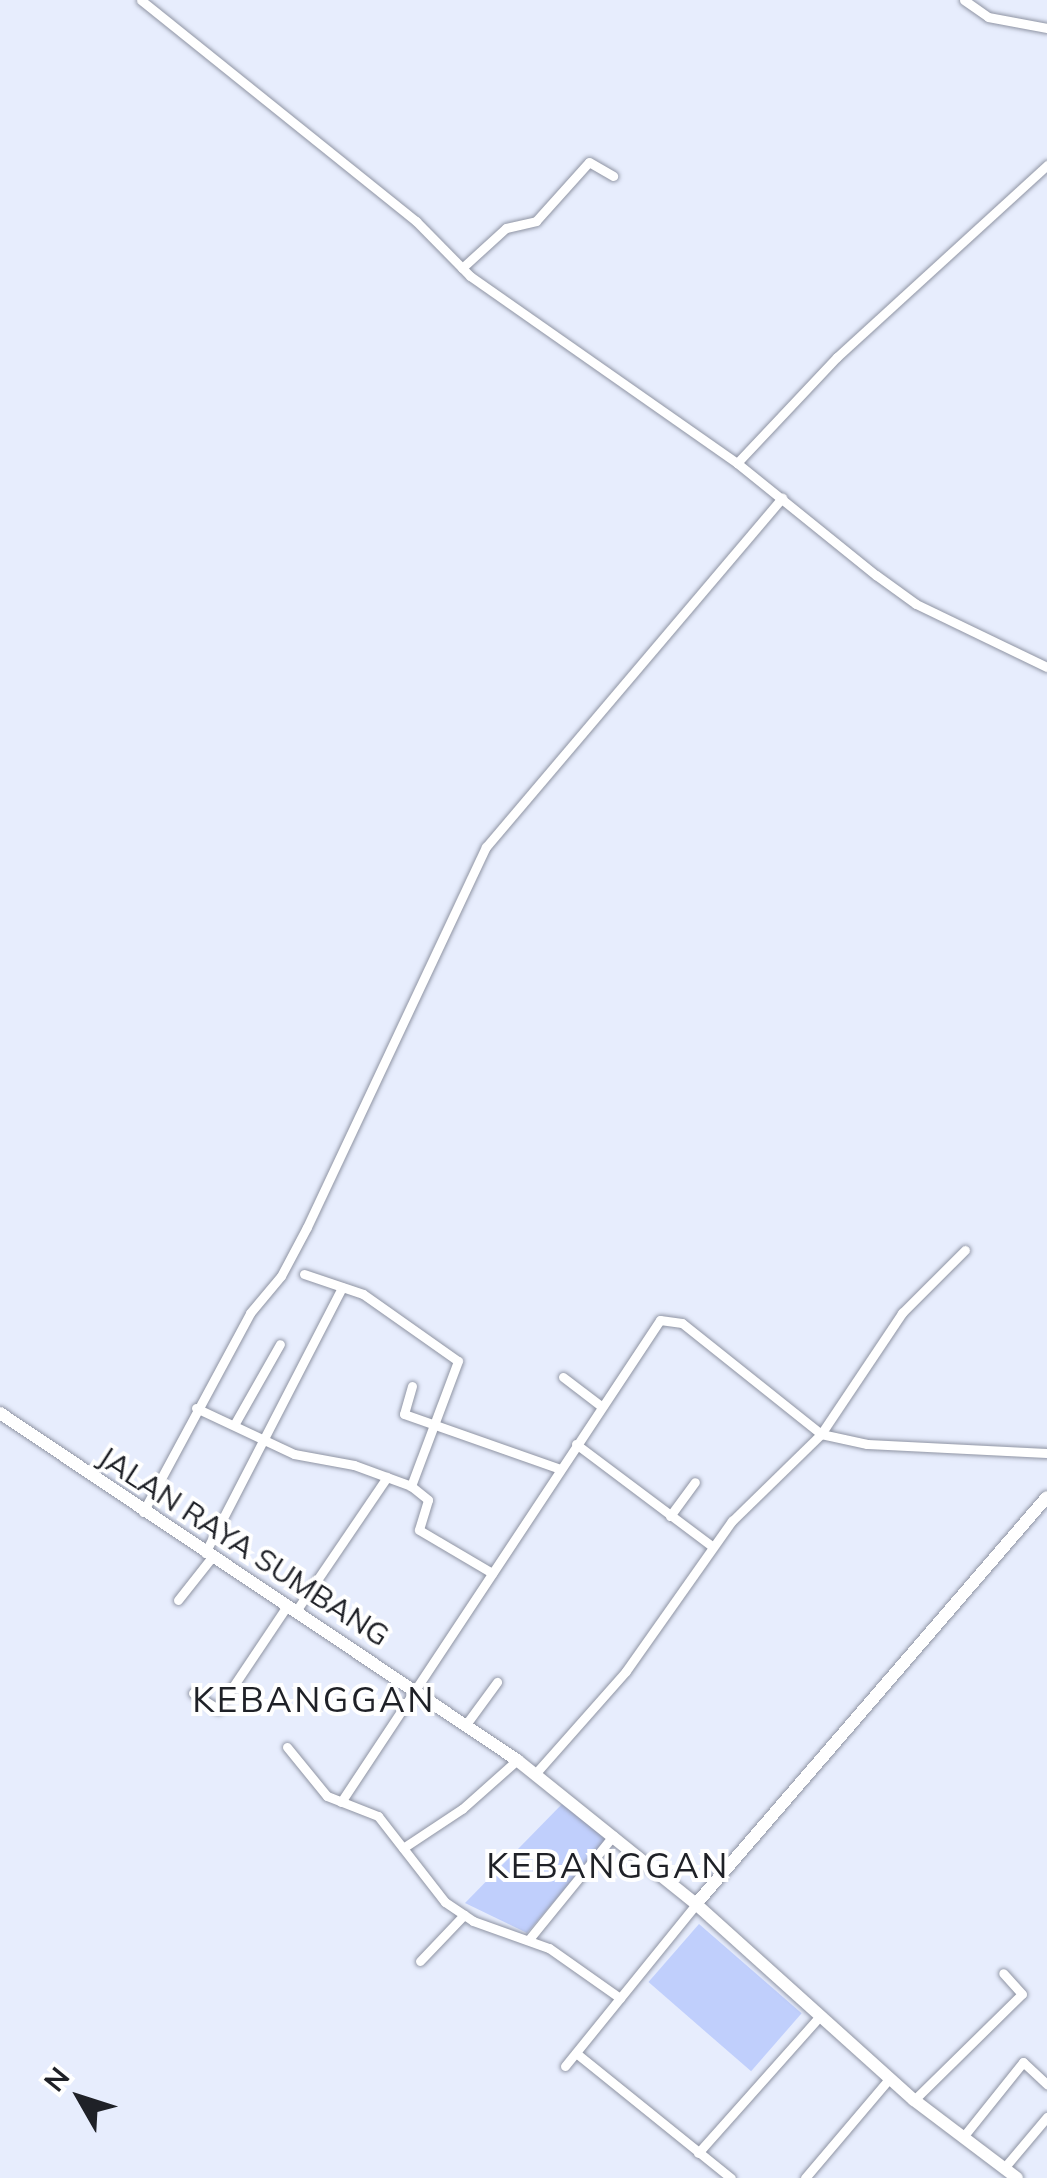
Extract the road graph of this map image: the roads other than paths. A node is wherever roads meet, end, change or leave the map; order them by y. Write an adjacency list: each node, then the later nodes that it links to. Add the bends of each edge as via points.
1 (141, 0): 6 (street, via 416,220)
2 (964, 0): 3 (street, via 988,17)
3 (1047, 28)
4 (1047, 165): 7 (street, via 837,357)
5 (613, 176): 6 (street, via 590,162 536,222 506,228)
6 (462, 268): 7 (street)
7 (737, 463): 8 (street)
8 (782, 498): 9 (street, via 916,604); 17 (street, via 492,838 281,1276 258,1300)
9 (1047, 666)
10 (966, 1250): 21 (street, via 902,1313)
11 (304, 1274): 12 (street)
12 (342, 1288): 20 (street, via 393,1311 456,1358); 22 (street)
13 (280, 1344): 19 (street)
14 (563, 1378): 16 (street)
15 (412, 1386): 20 (street, via 402,1412)
16 (601, 1406): 21 (street, via 648,1333 668,1318); 23 (street)
17 (196, 1408): 19 (street); 30 (street)
18 (0, 1413): 30 (street, JALAN RAYA SUMBANG)
19 (234, 1425): 22 (street)
20 (438, 1427): 25 (street); 28 (street)
21 (821, 1434): 24 (street, via 868,1444); 32 (street)
22 (261, 1438): 26 (street); 33 (street)
23 (576, 1444): 25 (street); 31 (street)
24 (1047, 1453)
25 (560, 1469): 34 (street)
26 (387, 1477): 28 (street); 36 (street)
27 (695, 1482): 31 (street)
28 (411, 1486): 34 (street, via 428,1500 419,1530)
29 (1047, 1496): 47 (street)
30 (143, 1512): 33 (street, JALAN RAYA SUMBANG)
31 (670, 1516): 32 (street)
32 (712, 1546): 43 (street, via 626,1670)
33 (209, 1555): 35 (street); 36 (street, JALAN RAYA SUMBANG)
34 (492, 1573): 38 (street)
35 (178, 1600)
36 (292, 1609): 38 (street, JALAN RAYA SUMBANG); 39 (street, via 218,1710)
37 (497, 1682): 40 (street)
38 (419, 1688): 40 (street, JALAN RAYA SUMBANG); 44 (street)
39 (193, 1693)
40 (466, 1723): 42 (street, JALAN RAYA SUMBANG)
41 (287, 1747): 44 (street, via 327,1796)
42 (517, 1760): 43 (street, JALAN RAYA SUMBANG); 46 (street, via 462,1810)
43 (535, 1774): 45 (street, JALAN RAYA SUMBANG)
44 (341, 1802): 46 (street, via 369,1807)
45 (613, 1836): 47 (street, JALAN RAYA SUMBANG); 49 (street)
46 (403, 1848): 48 (street, via 426,1882)
47 (696, 1904): 52 (street); 53 (street, JALAN RAYA SUMBANG)
48 (464, 1915): 49 (street); 50 (street)
49 (530, 1938): 52 (street)
50 (420, 1961)
51 (1002, 1973): 58 (street, via 1022,1994)
52 (620, 1998): 54 (street)
53 (820, 2016): 56 (street, JALAN RAYA SUMBANG); 61 (street)
54 (576, 2053): 55 (street); 61 (street)
55 (565, 2066)
56 (888, 2079): 58 (street, JALAN RAYA SUMBANG); 64 (street)
57 (1047, 2084): 60 (street, via 1024,2061)
58 (914, 2100): 60 (street, JALAN RAYA SUMBANG)
59 (1047, 2117): 62 (street)
60 (963, 2138): 62 (street, JALAN RAYA SUMBANG)
61 (698, 2154): 63 (street)
62 (1004, 2168): 65 (street, JALAN RAYA SUMBANG)
63 (732, 2178)
64 (805, 2178)
65 (1017, 2178)

